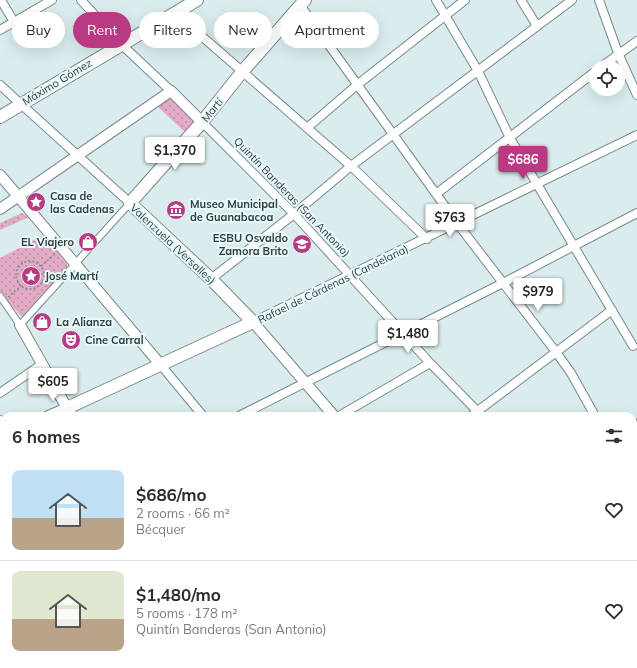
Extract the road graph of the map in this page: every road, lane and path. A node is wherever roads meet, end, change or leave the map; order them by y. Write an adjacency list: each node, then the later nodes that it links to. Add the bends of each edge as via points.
1 (1, 0): 15 (street)
2 (52, 0): 11 (street)
3 (81, 0): 12 (street, Quintín Banderas (San Antonio))
4 (196, 0): 13 (main road, Máximo Gómez)
5 (436, 0): 14 (street)
6 (465, 0): 14 (street)
7 (521, 0): 17 (street)
8 (572, 0): 17 (street)
9 (599, 0): 23 (street)
10 (301, 2): 26 (main road, Martí); 29 (street)
11 (31, 12)
12 (92, 12)
13 (177, 12)
14 (445, 15): 25 (street); 29 (street)
15 (12, 19)
16 (12, 23): 18 (street)
17 (537, 26): 25 (street)
18 (0, 30)
19 (206, 40): 26 (street)
20 (637, 41): 23 (street)
21 (114, 48): 32 (main road, Máximo Gómez)
22 (125, 48): 30 (street, Quintín Banderas (San Antonio))
23 (618, 53): 24 (street); 31 (street)
24 (610, 60)
25 (478, 70): 36 (street); 38 (street)
26 (242, 72): 34 (main road, Martí); 35 (street)
27 (589, 76): 38 (street)
28 (0, 85): 32 (street, Valenzuela (Versalles))
29 (357, 85): 35 (street); 36 (street)
30 (171, 91): 34 (street, Quintín Banderas (San Antonio)); 39 (street)
31 (637, 94)
32 (21, 104): 33 (main road, Máximo Gómez); 39 (street, Valenzuela (Versalles))
33 (0, 117)
34 (202, 122): 45 (main road, Martí); 48 (street, Quintín Banderas (San Antonio))
35 (307, 128): 40 (street)
36 (394, 134): 40 (street); 43 (street)
37 (637, 135): 42 (street, Rafael de Cárdenas (Candelaria))
38 (510, 138): 42 (street); 43 (street)
39 (76, 156): 44 (street); 45 (street, Valenzuela (Versalles))
40 (351, 166): 48 (street); 50 (street)
41 (0, 175): 44 (street)
42 (537, 184): 49 (street, Rafael de Cárdenas (Candelaria)); 51 (street)
43 (436, 194): 49 (street)
44 (18, 197): 46 (street); 52 (street)
45 (130, 204): 53 (street, Martí); 56 (main road, Valenzuela (Versalles))
46 (0, 209)
47 (637, 213): 51 (street)
48 (294, 214): 55 (street, Quintín Banderas (San Antonio)); 56 (street)
49 (457, 223): 50 (street, Rafael de Cárdenas (Candelaria)); 57 (street)
50 (427, 239): 55 (street, Rafael de Cárdenas (Candelaria))
51 (574, 245): 57 (street); 60 (street)
52 (61, 248): 53 (street); 54 (path)
53 (75, 265): 62 (street, Martí); 68 (street)
54 (41, 266): 58 (path, via 44,274 41,285 33,290); 58 (path, via 33,261 20,265 16,273)
55 (351, 276): 61 (street, Rafael de Cárdenas (Candelaria)); 63 (street, Quintín Banderas (San Antonio))
56 (211, 279): 61 (main road, Valenzuela (Versalles))
57 (503, 283): 63 (street); 65 (street)
58 (20, 286): 59 (path)
59 (2, 299): 62 (street)
60 (612, 310): 64 (street); 65 (street)
61 (254, 322): 68 (main road, Rafael de Cárdenas (Candelaria)); 69 (street, Valenzuela (Versalles))
62 (20, 325): 67 (street)
63 (403, 333): 66 (street, Quintín Banderas (San Antonio)); 69 (street)
64 (634, 346)
65 (556, 352): 77 (street); 78 (street, via 571,373)
66 (430, 363): 75 (street); 76 (street, Quintín Banderas (San Antonio))
67 (42, 364): 70 (street); 71 (street)
68 (160, 364): 71 (main road, Rafael de Cárdenas (Candelaria)); 72 (street)
69 (306, 383): 73 (street); 74 (street, Valenzuela (Versalles))
70 (0, 393)
71 (69, 412)
72 (200, 412)
73 (247, 412)
74 (331, 412)
75 (346, 412)
76 (475, 412)
77 (480, 412)
78 (592, 412)

